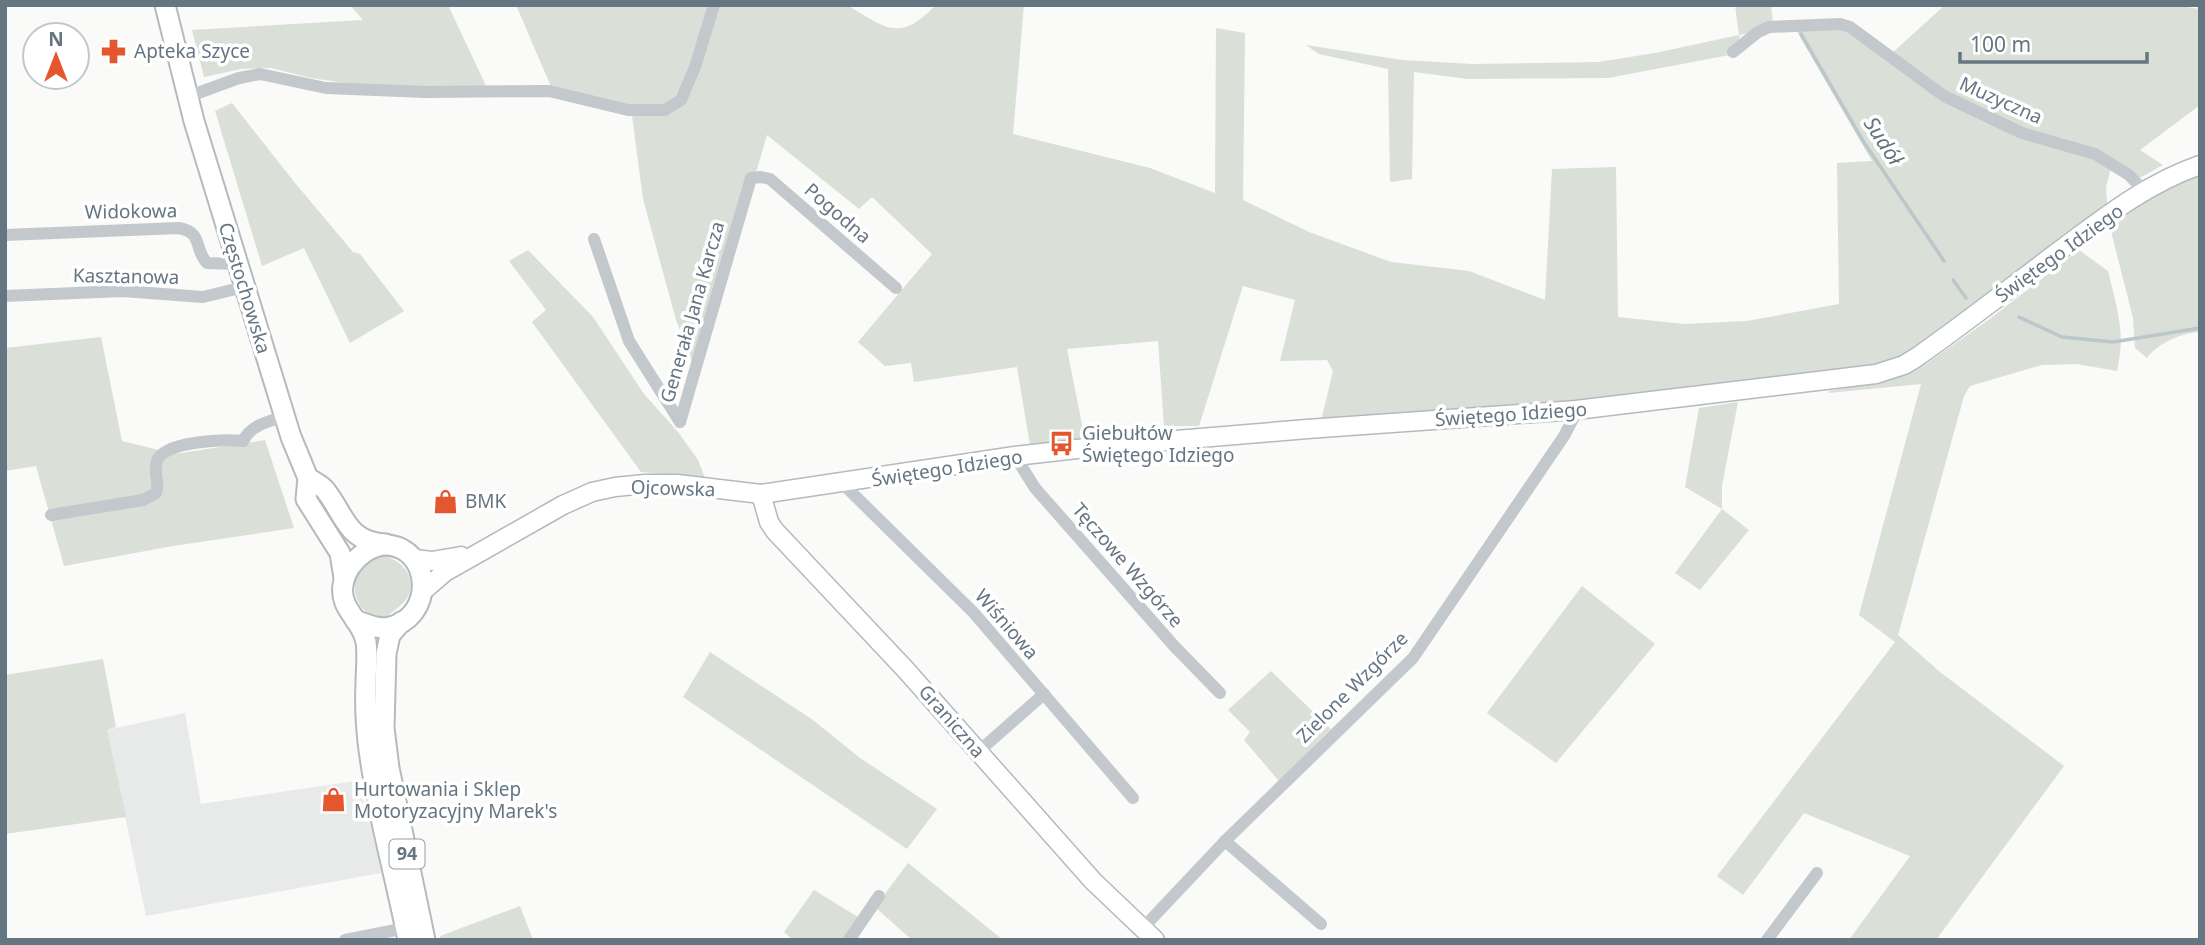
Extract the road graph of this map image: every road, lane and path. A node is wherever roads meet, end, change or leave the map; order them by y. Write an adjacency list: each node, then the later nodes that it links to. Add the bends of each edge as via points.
1 (165, 5): 4 (main road, 94)
2 (715, 5): 4 (street, via 681,100 665,110 628,110 549,91 326,88 260,74)
3 (1733, 52): 7 (street, Muzyczna, via 1769,27 1850,27 1944,96 2022,133 2095,154 2129,175)
4 (187, 97): 10 (main road, Częstochowska / 94)
5 (2200, 166): 7 (street, Świętego Idziego)
6 (751, 178): 9 (street, Generała Jana Karcza, via 680,422 629,341); 12 (street, Pogodna, via 770,179)
7 (2144, 191): 14 (street, Świętego Idziego, via 1948,336 1897,367 1850,378)
8 (5, 235): 10 (street, Widokowa, via 179,228 195,236 207,263)
9 (594, 239)
10 (237, 264): 11 (main road, Częstochowska / 94)
11 (244, 287): 13 (street, Kasztanowa, via 203,297 123,291); 15 (main road, Częstochowska / 94)
12 (895, 288)
13 (5, 296)
14 (1576, 410): 16 (street, Świętego Idziego, via 1187,438); 32 (street, Zielone Wzgórze, via 1564,436 1413,657)
15 (284, 416): 17 (main road, Częstochowska / 94); 20 (street, via 249,431 243,441 210,441 164,451 157,459 156,494 143,500)
16 (1015, 456): 18 (street, Świętego Idziego); 28 (street, Tęczowe Wzgórze, via 1035,488)
17 (308, 478): 21 (main road, Częstochowska / 94, via 325,489 355,533); 24 (main road, Częstochowska / 94, via 306,499 340,553)
18 (843, 484): 19 (street, Świętego Idziego); 29 (street, Wiśniowa, via 974,614)
19 (761, 495): 22 (street, Ojcowska, via 677,484 615,487 572,501); 30 (street, Graniczna, via 775,531)
20 (51, 514)
21 (387, 544): 23 (main road, 94); 24 (main road, via 360,555)
22 (475, 555): 23 (street, Ojcowska, via 440,561); 25 (street, Ojcowska, via 438,576)
23 (414, 559): 25 (main road, via 422,573)
24 (344, 578): 26 (main road, 94, via 343,598)
25 (423, 591): 27 (main road, 94)
26 (355, 620): 27 (main road, via 381,627); 36 (main road, 94, via 366,643 369,743)
27 (401, 622): 39 (main road, 94, via 390,635 386,654 384,728)
28 (1220, 693)
29 (1044, 694): 30 (street); 31 (street, Wiśniowa)
30 (978, 752): 37 (street, Graniczna, via 1093,881)
31 (1133, 799)
32 (1224, 841): 35 (street); 37 (street, Zielone Wzgórze)
33 (1817, 873): 41 (street)
34 (879, 896): 40 (street)
35 (1321, 924)
36 (407, 934): 38 (street)
37 (1149, 934)
38 (345, 940)
39 (425, 940)
40 (849, 940)
41 (1767, 940)

